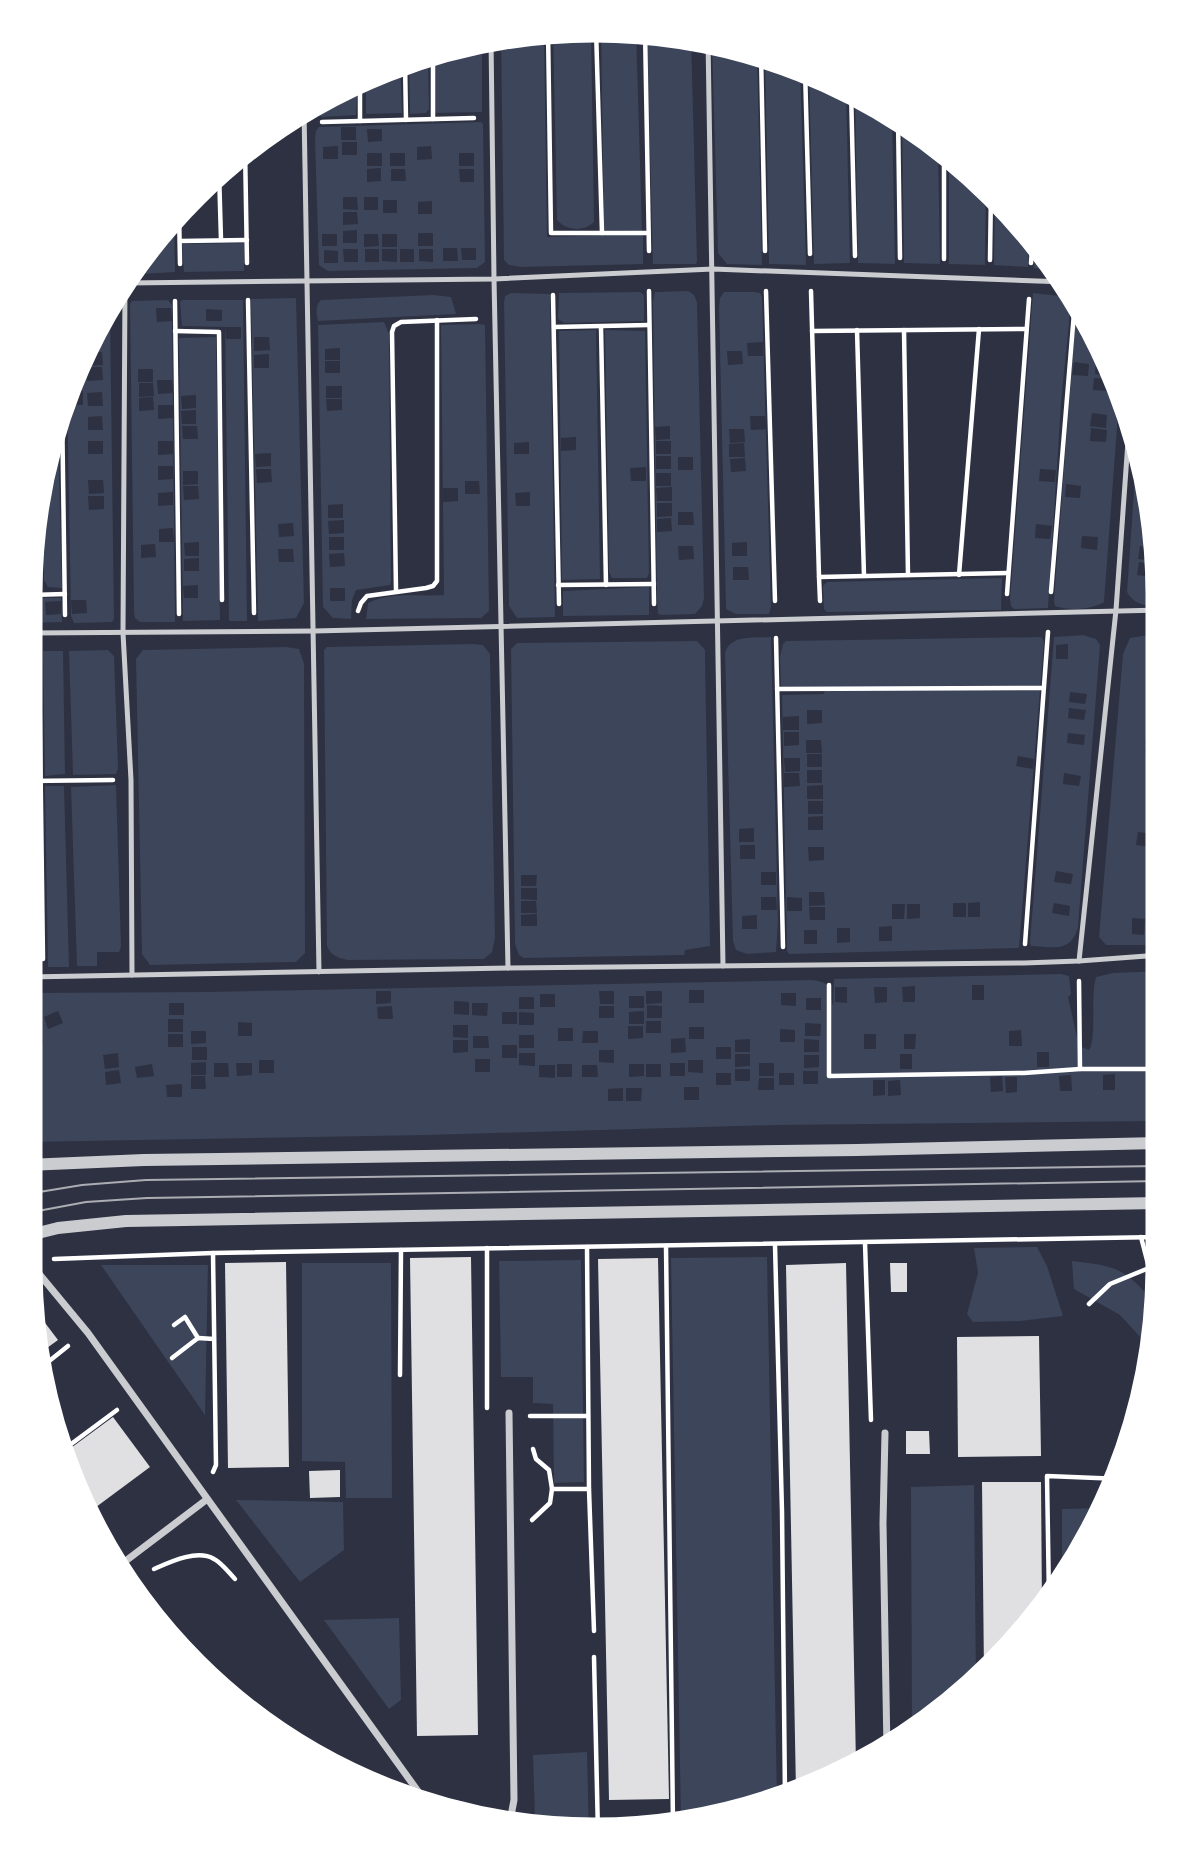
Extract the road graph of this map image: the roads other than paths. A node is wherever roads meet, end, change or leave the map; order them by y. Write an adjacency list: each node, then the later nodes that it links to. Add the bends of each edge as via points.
1 (491, 48): 5 (lane)
2 (708, 50): 4 (lane)
3 (304, 121): 6 (lane)
4 (713, 269): 5 (lane); 7 (lane); 13 (lane)
5 (494, 279): 6 (lane); 14 (lane)
6 (307, 280): 8 (lane); 15 (lane)
7 (1054, 281)
8 (133, 285)
9 (127, 294): 17 (lane)
10 (1128, 439): 11 (lane)
11 (1116, 610): 12 (lane); 13 (lane); 19 (lane)
12 (1150, 611)
13 (717, 622): 14 (lane); 20 (lane)
14 (502, 625): 15 (lane); 21 (lane)
15 (314, 631): 17 (lane); 22 (lane)
16 (38, 633): 17 (lane)
17 (122, 633): 23 (lane, via 131,780)
18 (1150, 955): 19 (lane)
19 (1079, 961): 20 (lane)
20 (723, 966): 21 (lane)
21 (508, 968): 22 (lane)
22 (319, 972): 23 (lane)
23 (132, 975): 24 (lane)
24 (38, 977)
25 (1150, 1143): 26 (street)
26 (38, 1165)
27 (1150, 1203): 28 (street, via 126,1221)
28 (38, 1233)
29 (38, 1273): 32 (street, via 88,1333)
30 (509, 1413): 36 (street)
31 (885, 1433): 34 (street)
32 (206, 1500): 33 (street); 35 (street)
33 (124, 1562)
34 (887, 1739)
35 (420, 1794)
36 (511, 1816)

